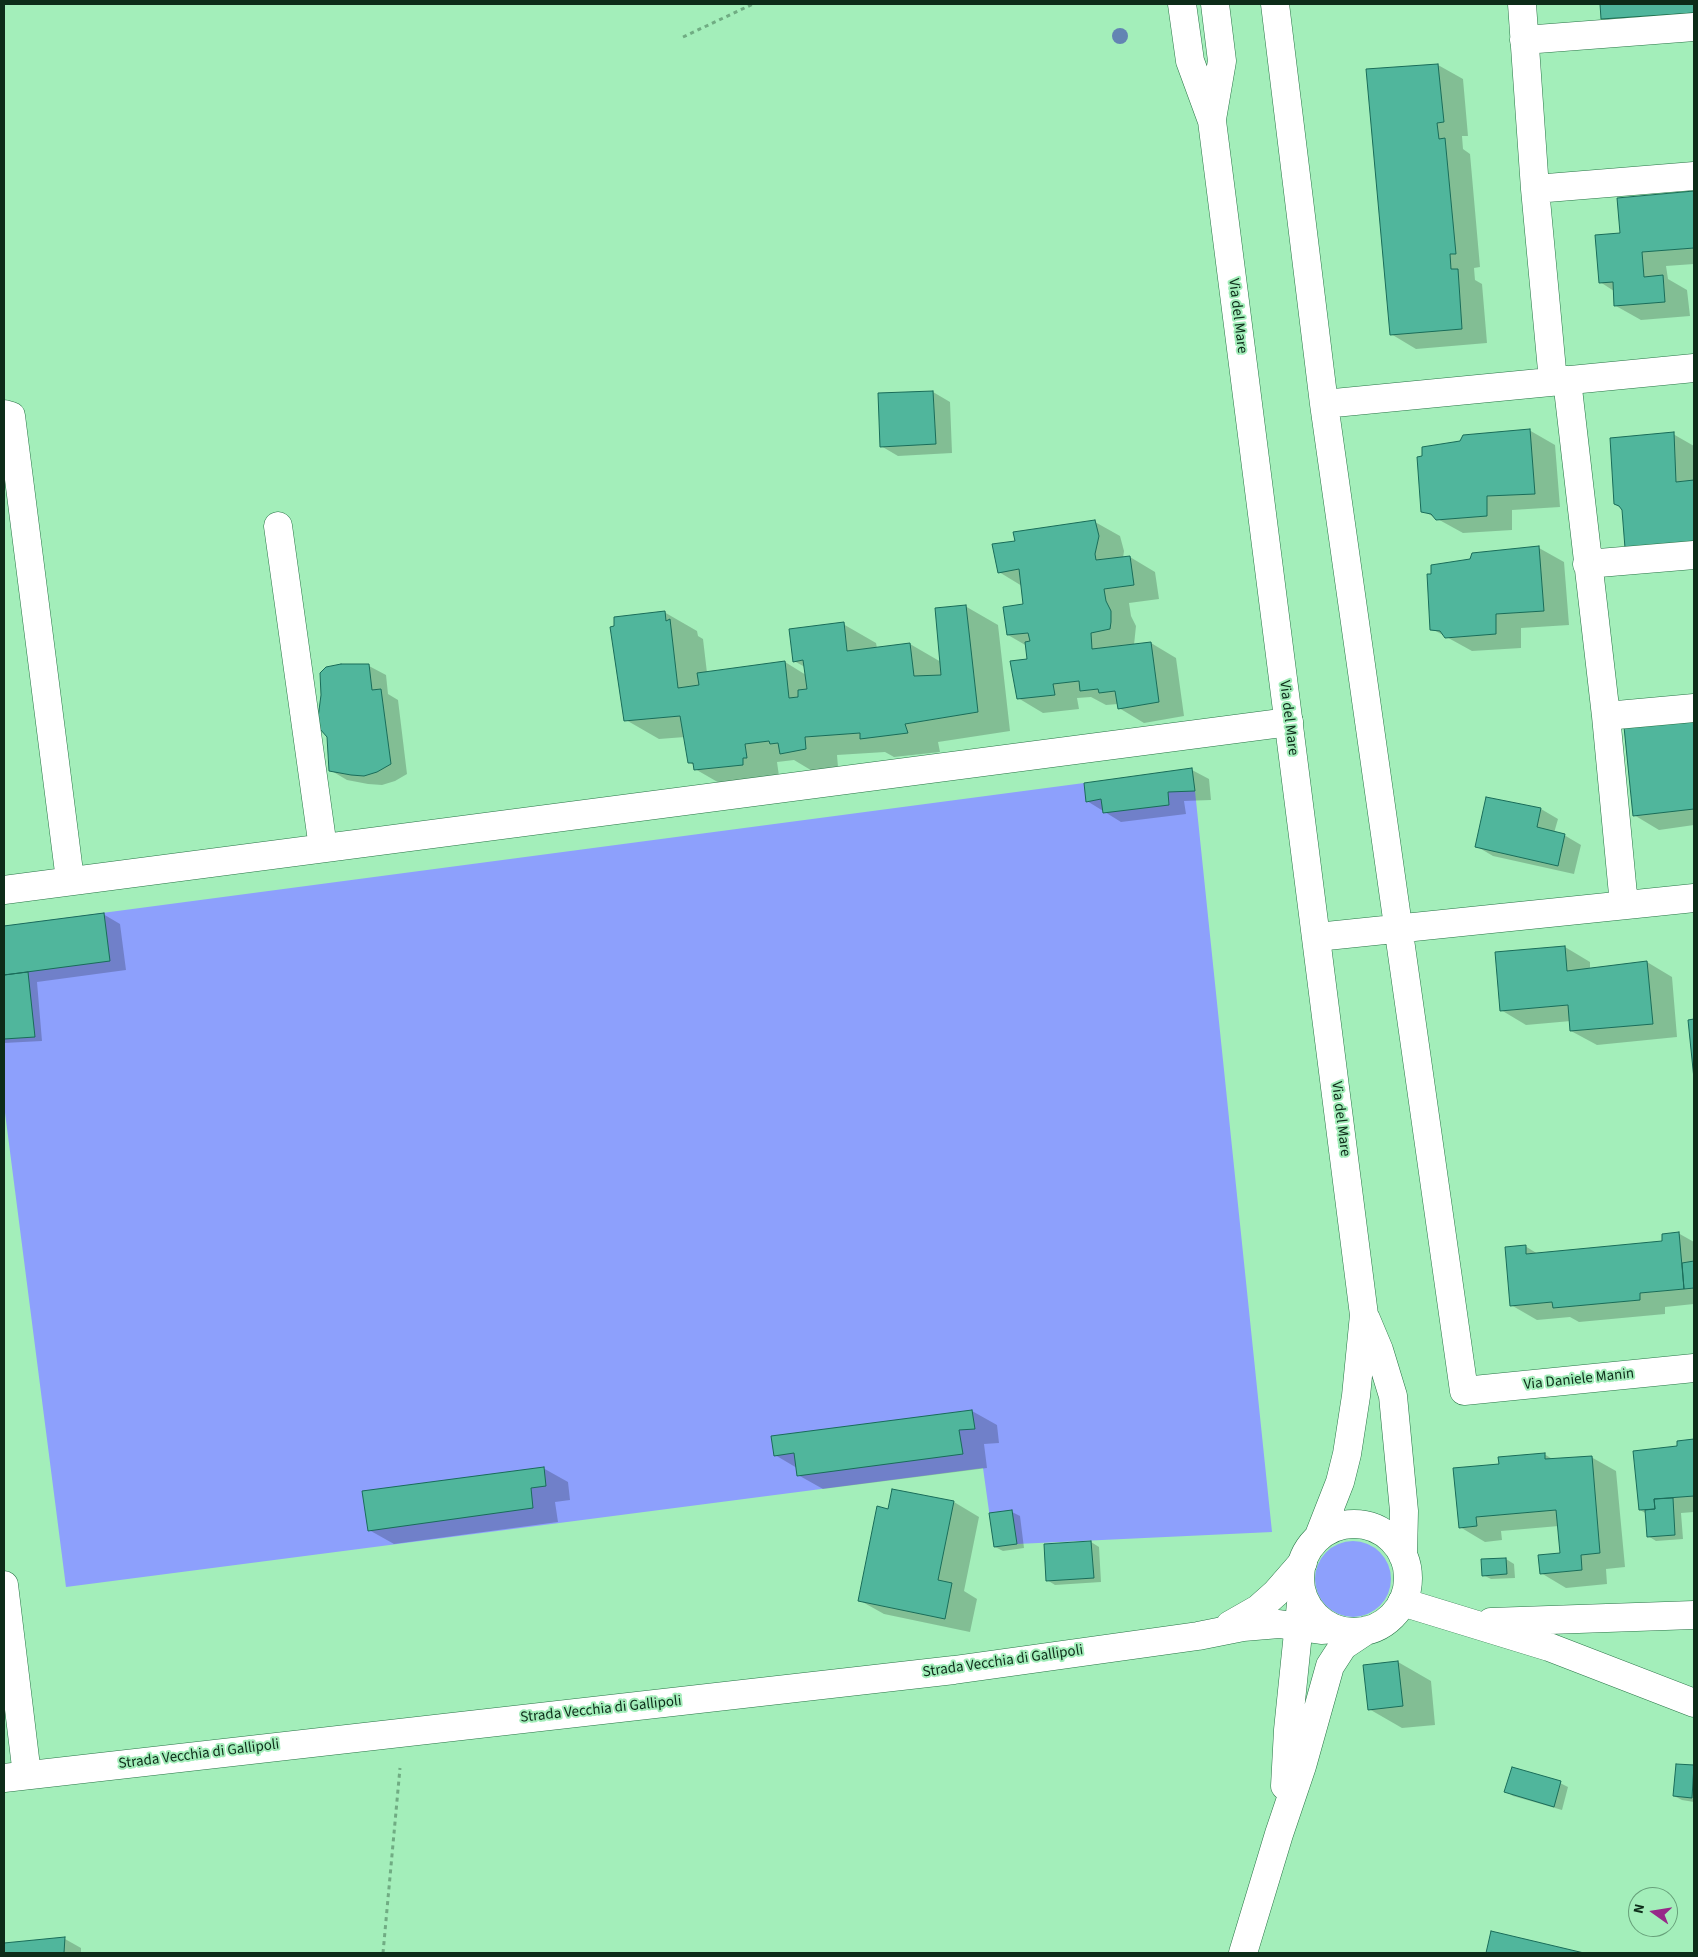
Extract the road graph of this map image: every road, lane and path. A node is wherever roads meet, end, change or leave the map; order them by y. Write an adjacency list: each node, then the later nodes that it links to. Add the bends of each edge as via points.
1 (753, 4): 7 (path)
2 (1182, 4): 9 (street, Via del Mare, via 1190,61)
3 (1215, 4): 9 (street, Via del Mare, via 1222,61)
4 (1275, 4): 14 (street)
5 (1522, 4): 8 (street)
6 (1694, 27): 8 (street)
7 (683, 37)
8 (1524, 40): 11 (street)
9 (1212, 120): 21 (street, Via del Mare)
10 (1694, 176): 11 (street)
11 (1535, 189): 13 (street)
12 (1694, 368): 13 (street)
13 (1560, 381): 14 (street); 18 (street)
14 (1324, 404): 27 (street)
15 (4, 414): 23 (street, via 11,416)
16 (278, 526): 22 (street)
17 (1694, 555): 18 (street)
18 (1587, 564): 20 (street)
19 (1694, 708): 20 (street)
20 (1606, 716): 26 (street)
21 (1289, 722): 22 (street); 28 (street, Via del Mare)
22 (323, 848): 23 (street)
23 (70, 880): 24 (street)
24 (4, 890)
25 (1694, 898): 26 (street)
26 (1624, 905): 27 (street)
27 (1399, 928): 28 (street); 30 (street, Via Daniele Manin, via 1464,1391)
28 (1316, 937): 29 (street, Via del Mare)
29 (1364, 1315): 31 (street, Via del Mare, via 1347,1454 1340,1482); 32 (street, Via del Mare, via 1393,1396 1404,1511)
30 (1694, 1368)
31 (1318, 1538): 32 (street, Via del Mare, via 1343,1526 1371,1527 1395,1543); 33 (street, Via del Mare)
32 (1403, 1556): 36 (street, Via del Mare, via 1407,1587)
33 (1303, 1562): 35 (street, Via del Mare); 42 (street, Strada Vecchia di Gallipoli, via 1276,1594 1258,1609 1219,1630)
34 (4, 1585): 45 (street)
35 (1302, 1594): 39 (street, Via del Mare); 40 (street, via 1320,1621)
36 (1402, 1602): 38 (street); 41 (street, Via del Mare, via 1382,1625)
37 (1694, 1615): 38 (street)
38 (1469, 1623): 43 (street, via 1549,1647)
39 (1298, 1627): 40 (street, Strada Vecchia di Gallipoli); 42 (street, Strada Vecchia di Gallipoli, via 1279,1624 1243,1627); 46 (street, Via del Mare)
40 (1334, 1629): 41 (street, Via del Mare)
41 (1367, 1630): 46 (street, via 1343,1646 1330,1666)
42 (1198, 1636): 44 (street, Strada Vecchia di Gallipoli, via 954,1670)
43 (1694, 1702)
44 (403, 1732): 45 (street, Strada Vecchia di Gallipoli); 47 (path)
45 (15, 1776)
46 (1279, 1834): 48 (street)
47 (384, 1953)
48 (1243, 1953)

